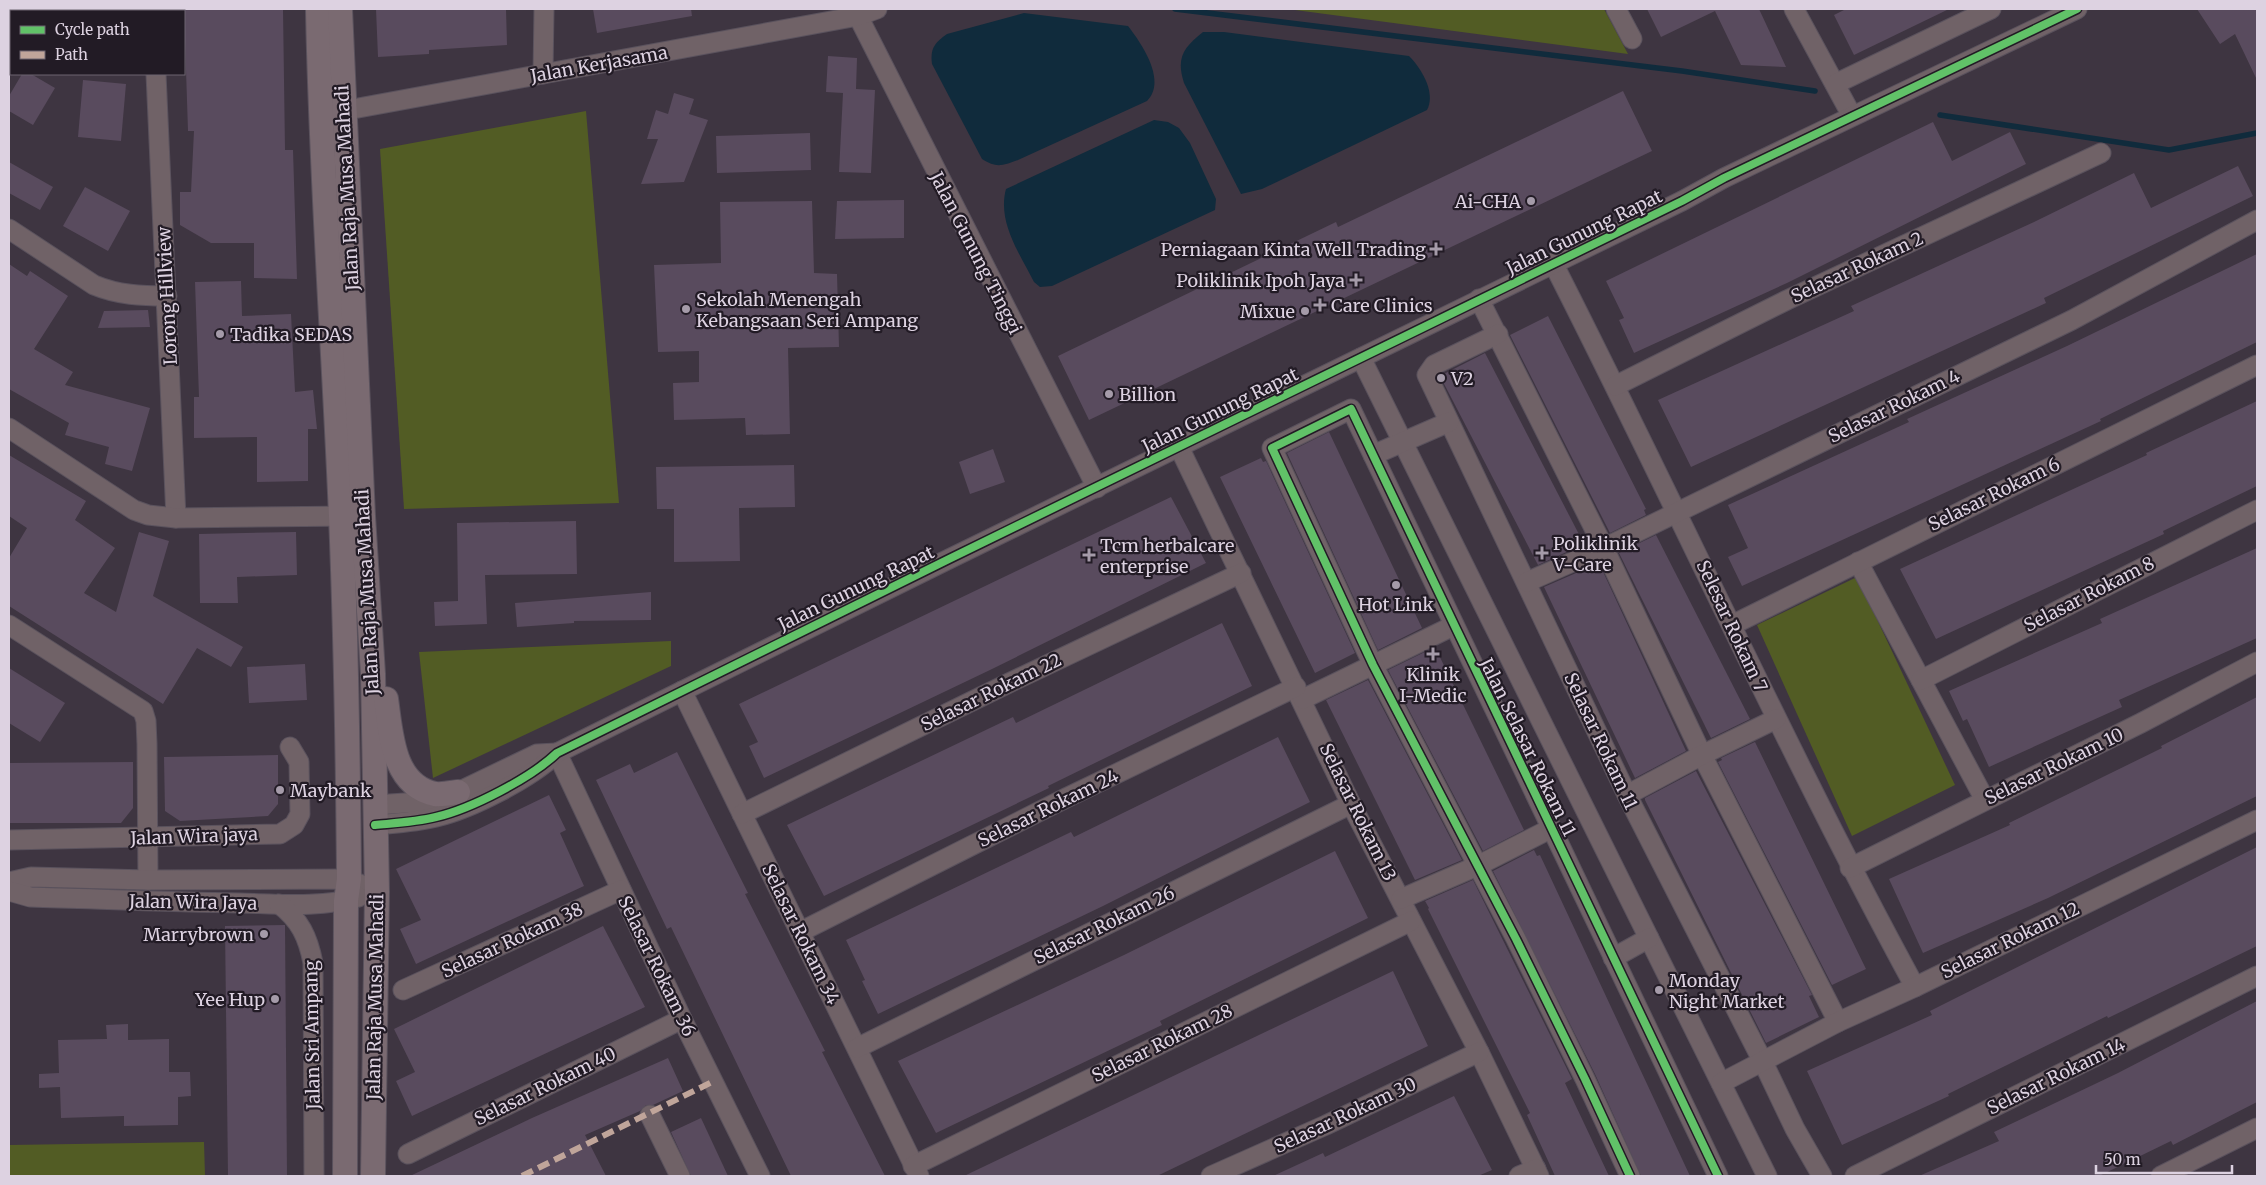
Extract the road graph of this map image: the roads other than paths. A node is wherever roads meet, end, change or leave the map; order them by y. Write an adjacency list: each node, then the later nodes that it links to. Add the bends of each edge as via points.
1 (318, 9): 14 (main road, Jalan Raja Musa Mahadi)
2 (340, 9): 14 (main road, Jalan Raja Musa Mahadi)
3 (544, 9): 11 (street)
4 (877, 9): 9 (street, Jalan Kerjasama)
5 (1616, 9): 10 (street)
6 (1794, 9): 13 (street)
7 (1991, 9): 13 (street)
8 (2077, 9): 15 (street, Jalan Gunung Rapat)
9 (858, 16): 11 (street, Jalan Kerjasama); 31 (street, Jalan Gunung Tinggi)
10 (1632, 39)
11 (543, 74): 14 (street, Jalan Kerjasama)
12 (156, 75): 20 (street, Lorong Hillview)
13 (1835, 84): 15 (street)
14 (332, 113): 34 (main road, Jalan Raja Musa Mahadi)
15 (1852, 116): 19 (street, Jalan Gunung Rapat)
16 (2101, 153): 25 (street, Selasar Rokam 2, via 1787,300)
17 (2257, 220): 33 (street, Selasar Rokam 4, via 2072,320)
18 (9, 229): 20 (street, via 105,290 127,295)
19 (1553, 263): 21 (street, Jalan Gunung Rapat); 25 (street, Selesar Rokam 7)
20 (167, 296): 35 (street, Lorong Hillview)
21 (1479, 299): 22 (street); 23 (street, Jalan Gunung Rapat)
22 (1498, 334): 26 (street, Selasar Rokam 11, via 1434,364 1427,375); 36 (street)
23 (1362, 358): 28 (street); 29 (street, Jalan Gunung Rapat)
24 (2257, 365): 37 (street, Selasar Rokam 6)
25 (1616, 386): 33 (street, Selesar Rokam 7)
26 (1449, 422): 28 (street); 39 (street, Selasar Rokam 11)
27 (9, 428): 35 (street, via 134,510)
28 (1402, 441): 30 (street); 76 (street)
29 (1179, 447): 31 (street, Jalan Gunung Rapat); 38 (street, Selasar Rokam 13)
30 (1372, 455): 42 (street, Jalan Selasar Rokam 11); 44 (street, Jalan Selasar Rokam 11, via 1351,409 1272,448)
31 (1097, 488): 47 (street, Jalan Gunung Rapat)
32 (2257, 510): 46 (street, Selasar Rokam 8)
33 (1677, 511): 36 (street, Selasar Rokam 4); 41 (street, Selesar Rokam 7)
34 (352, 516): 35 (street); 45 (main road, Jalan Raja Musa Mahadi); 53 (main road, Jalan Raja Musa Mahadi)
35 (176, 518)
36 (1604, 548): 39 (street, Selasar Rokam 4); 52 (street)
37 (1858, 562): 41 (street, Selasar Rokam 6); 46 (street)
38 (1241, 573): 48 (street, Selasar Rokam 13); 58 (street, Selasar Rokam 22)
39 (1527, 582): 55 (street, Selasar Rokam 11)
40 (9, 625): 62 (street, via 143,711 147,744)
41 (1732, 625): 49 (street, Selesar Rokam 7)
42 (1453, 626): 44 (street, Selasar Rokam 24); 61 (street, Jalan Selasar Rokam 11)
43 (2257, 662): 56 (street, Selasar Rokam 10)
44 (1373, 666): 48 (street, Selasar Rokam 24); 64 (street)
45 (373, 674): 54 (main road, via 384,685 399,767 425,791 437,794); 59 (main road, Jalan Raja Musa Mahadi)
46 (1921, 680): 56 (street)
47 (682, 691): 51 (street, Jalan Gunung Rapat); 58 (street, Selasar Rokam 34)
48 (1299, 693): 57 (street, Selasar Rokam 13); 75 (street, Selasar Rokam 24, via 1057,803)
49 (1776, 720): 52 (street); 65 (street, Selesar Rokam 7)
50 (290, 747): 62 (street, Jalan Wira jaya, via 299,762 300,814 294,825 280,834)
51 (557, 753): 54 (street, Jalan Gunung Rapat, via 537,754); 59 (street, Jalan Gunung Rapat, via 543,767 474,804 438,817 410,822); 69 (street, Selasar Rokam 36)
52 (1702, 755): 55 (street); 82 (street)
53 (348, 788): 59 (main road); 68 (main road, Jalan Raja Musa Mahadi)
54 (458, 792): 59 (street, Jalan Gunung Rapat, via 435,801)
55 (1627, 796): 85 (street, Selasar Rokam 11)
56 (1986, 800): 65 (street, Selasar Rokam 10)
57 (1351, 804): 72 (street, Selasar Rokam 13); 83 (street, Selasar Rokam 26)
58 (742, 814): 75 (street, Selasar Rokam 34)
59 (371, 815): 68 (main road); 71 (main road, Jalan Raja Musa Mahadi)
60 (2257, 820): 79 (street, Selasar Rokam 12)
61 (1550, 829): 64 (street); 77 (street, Jalan Selasar Rokam 11)
62 (148, 838): 63 (street, Jalan Wira jaya); 66 (street)
63 (9, 840)
64 (1477, 866): 72 (street); 98 (street, via 1585,1079)
65 (1850, 868): 79 (street, Selesar Rokam 7)
66 (148, 880): 67 (street, Jalan Wira Jaya, via 31,877); 68 (street, Jalan Wira Jaya)
67 (9, 882)
68 (348, 890): 71 (street, Jalan Wira Jaya); 73 (street, Jalan Wira Jaya); 93 (main road, Jalan Raja Musa Mahadi)
69 (621, 890): 80 (street, Selasar Rokam 38); 81 (street, Selasar Rokam 36)
70 (9, 891): 73 (street, Jalan Wira Jaya, via 30,897)
71 (377, 892): 94 (main road, Jalan Raja Musa Mahadi)
72 (1401, 899): 74 (street, Selasar Rokam 13)
73 (279, 904): 92 (street, Jalan Sri Ampang, via 294,916 303,930 310,944 313,963)
74 (1411, 921): 84 (street, Selasar Rokam 13); 90 (street, Selasar Rokam 28)
75 (800, 932): 83 (street, Selasar Rokam 34)
76 (1649, 938): 77 (street); 86 (street)
77 (1613, 958): 99 (street, Jalan Selasar Rokam 11)
78 (2257, 976): 102 (street, Selasar Rokam 14)
79 (1915, 988): 82 (street, Selasar Rokam 12)
80 (403, 990)
81 (682, 1019): 89 (street, Selasar Rokam 40); 96 (street, Selasar Rokam 36)
82 (1838, 1022): 85 (street, Selasar Rokam 12)
83 (856, 1048): 90 (street, Selasar Rokam 34)
84 (1479, 1052): 91 (street, Selasar Rokam 13); 97 (street, Selasar Rokam 30)
85 (1763, 1062): 86 (street, Selasar Rokam 12); 101 (street, Selasar Rokam 11)
86 (1721, 1084): 100 (street)
87 (650, 1114): 95 (street)
88 (2257, 1128): 103 (street)
89 (408, 1154)
90 (916, 1171)
91 (1532, 1174)
92 (314, 1176)
93 (345, 1176)
94 (373, 1176)
95 (680, 1176)
96 (760, 1176)
97 (1210, 1176)
98 (1630, 1176)
99 (1718, 1176)
100 (1768, 1176)
101 (1822, 1176)
102 (1855, 1176)
103 (2161, 1176)

